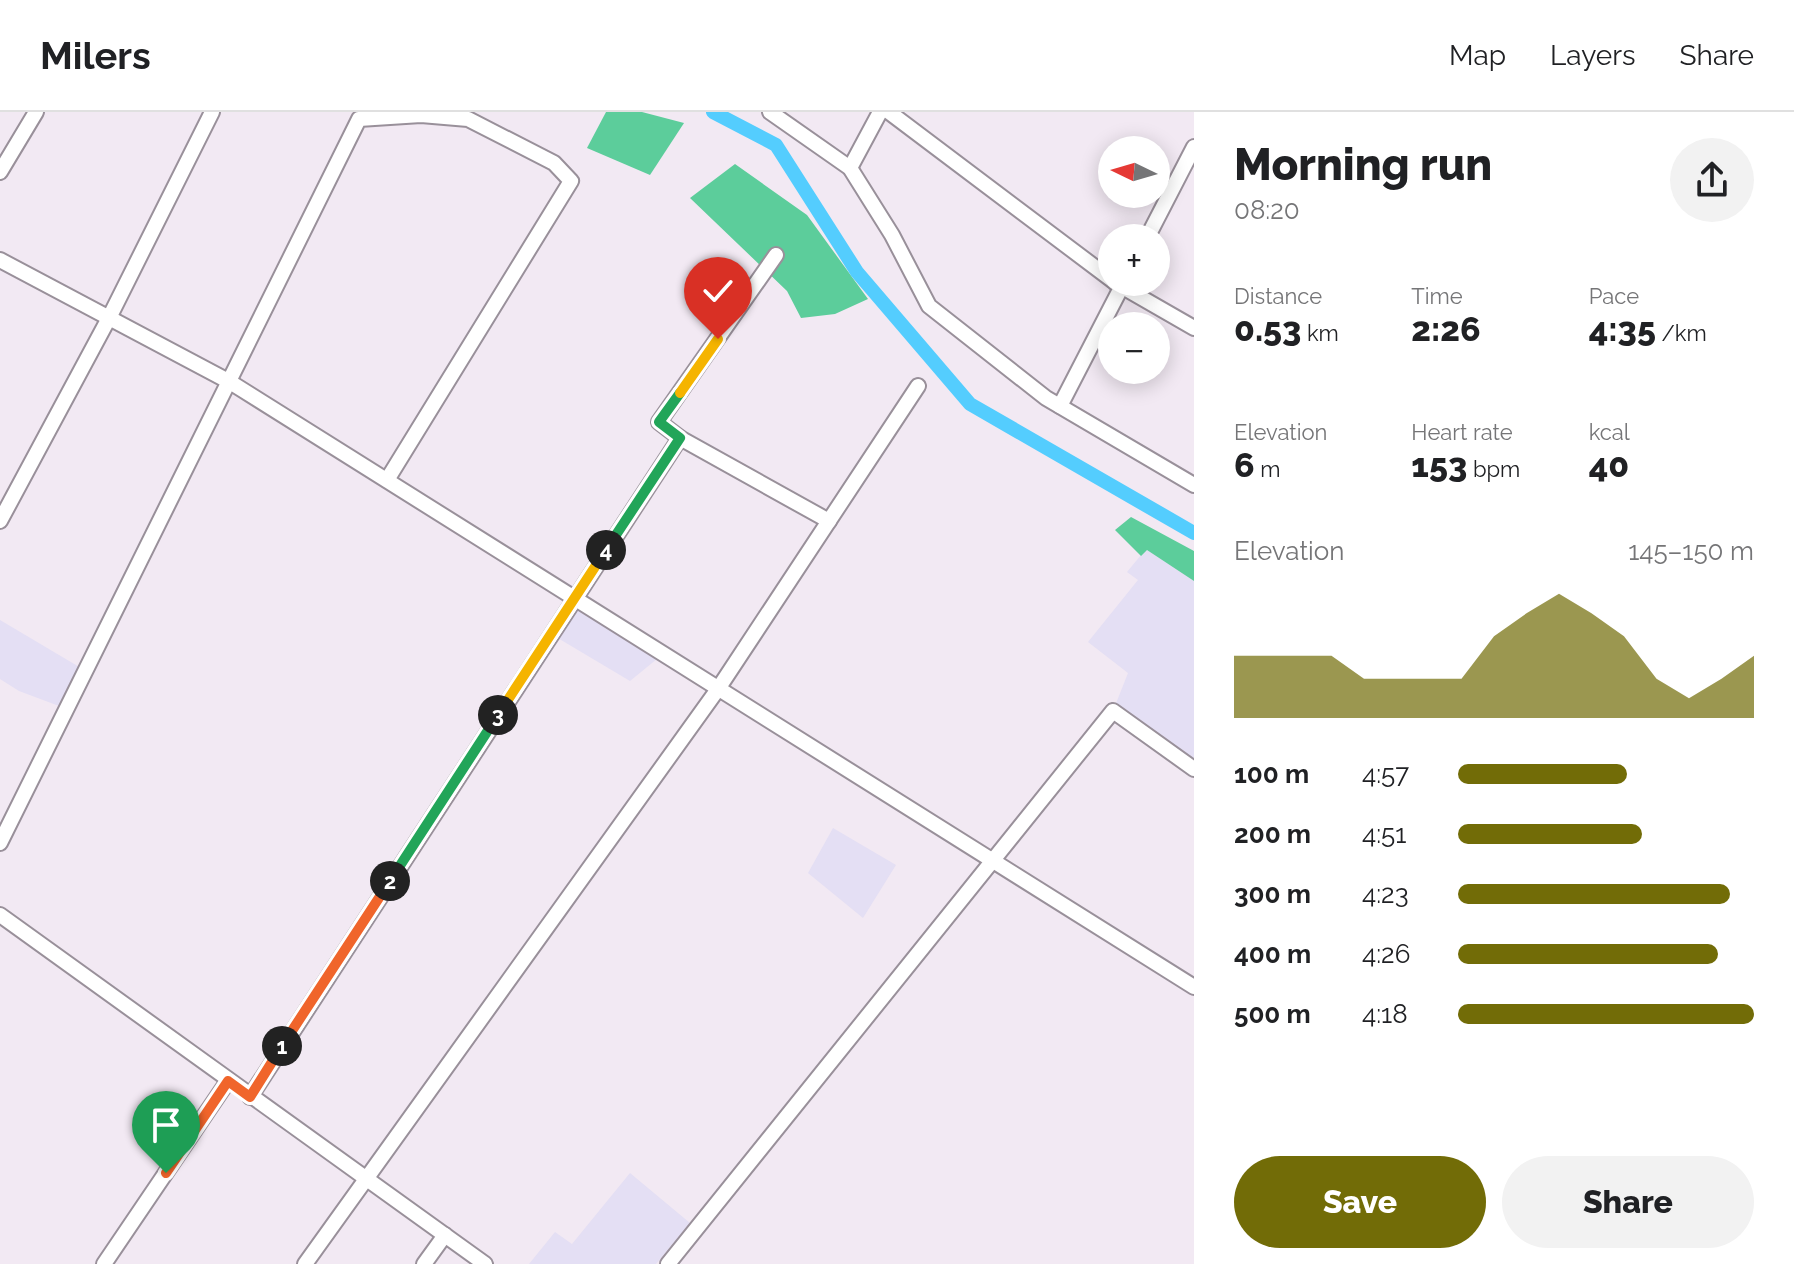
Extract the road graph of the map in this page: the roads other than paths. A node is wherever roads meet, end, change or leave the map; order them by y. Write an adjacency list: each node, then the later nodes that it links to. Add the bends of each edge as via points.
1 (36, 112): 8 (street)
2 (212, 112): 15 (street)
3 (770, 112): 7 (street)
4 (880, 112): 7 (street)
5 (889, 112): 12 (street)
6 (1194, 147): 9 (street)
7 (850, 168): 19 (street, via 929,306)
8 (0, 172)
9 (1154, 224)
10 (776, 255): 20 (street, via 659,422)
11 (0, 260): 15 (street)
12 (1098, 268)
13 (1112, 296): 19 (street)
14 (1140, 296): 16 (street)
15 (109, 318): 17 (street); 23 (street)
16 (1194, 328)
17 (230, 382): 21 (street); 21 (street, via 359,119 468,119 554,163 571,181); 28 (street)
18 (918, 386): 24 (street)
19 (1060, 406): 22 (street)
20 (680, 438): 24 (street); 25 (street)
21 (387, 480): 25 (street)
22 (1194, 485)
23 (0, 521)
24 (829, 521): 26 (street)
25 (574, 598): 26 (street); 33 (street)
26 (718, 689): 29 (street); 34 (street)
27 (1194, 769): 29 (street, via 1113,711)
28 (0, 843)
29 (992, 860): 31 (street); 40 (street)
30 (0, 915): 32 (street)
31 (1194, 987)
32 (228, 1081): 33 (street); 36 (street)
33 (250, 1097): 34 (street)
34 (365, 1179): 35 (street); 37 (street)
35 (445, 1235): 38 (street); 39 (street)
36 (104, 1264)
37 (305, 1264)
38 (424, 1264)
39 (485, 1264)
40 (668, 1264)

